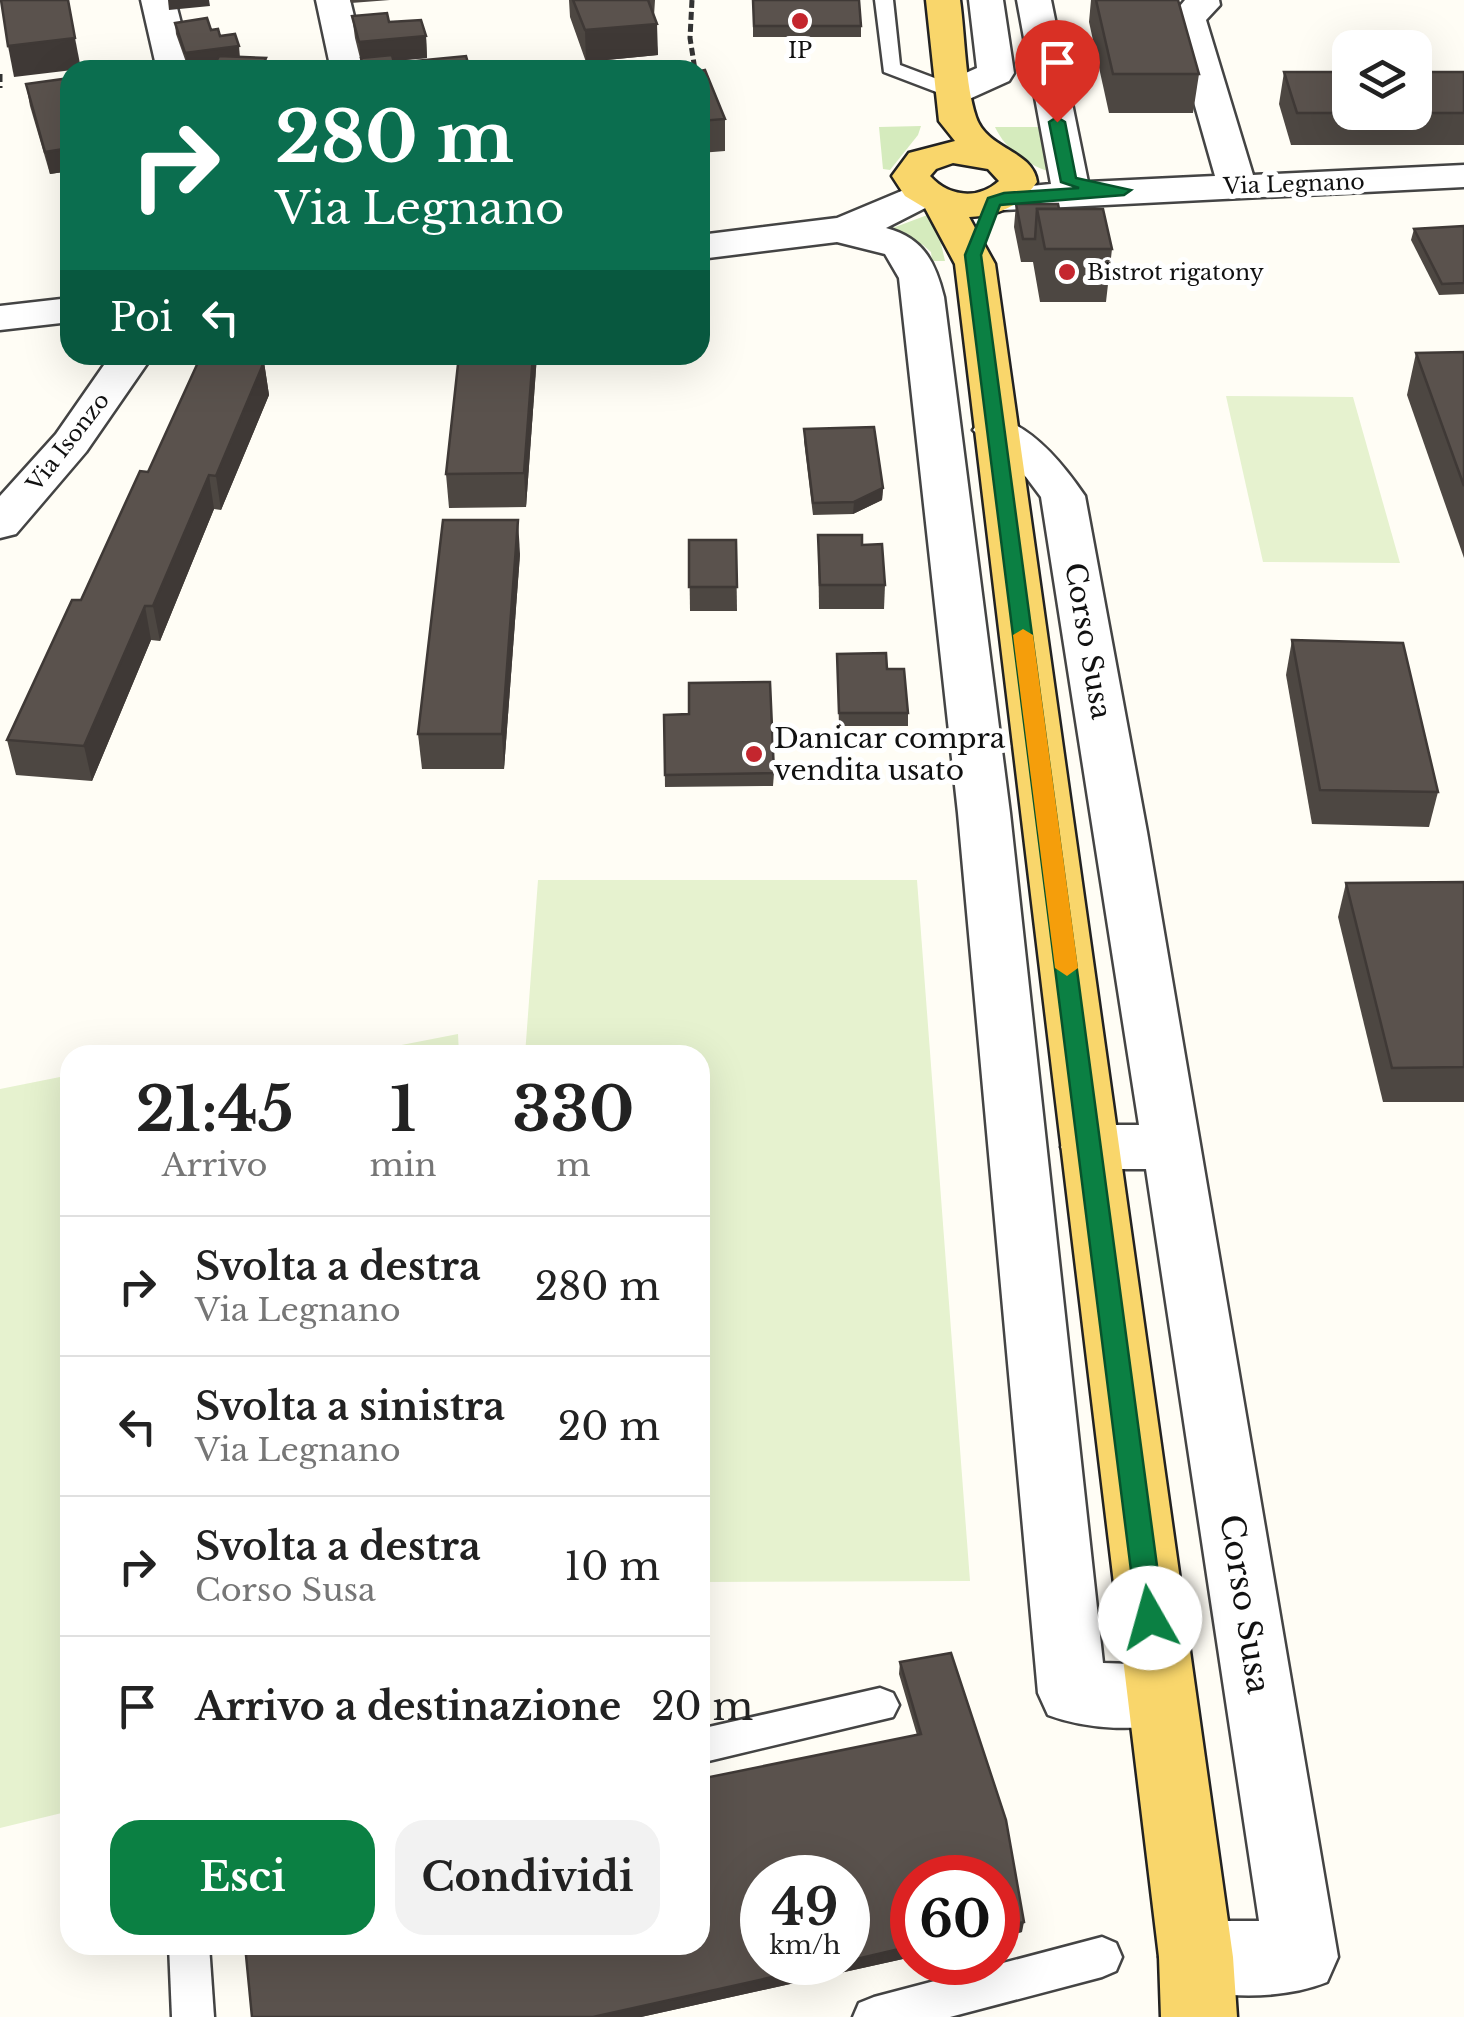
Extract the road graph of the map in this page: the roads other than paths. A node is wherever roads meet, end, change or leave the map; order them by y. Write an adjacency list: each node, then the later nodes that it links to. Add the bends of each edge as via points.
1 (158, 0): 8 (street)
2 (333, 0): 9 (street)
3 (884, 0): 10 (lane, via 891,68)
4 (943, 0): 10 (main road)
5 (986, 0): 10 (street, via 996,73)
6 (1034, 0): 14 (street)
7 (1202, 2): 15 (street, via 1188,18)
8 (173, 60)
9 (347, 60)
10 (956, 106): 11 (main road); 13 (main road)
11 (937, 154): 13 (main road); 17 (main road, via 914,168 914,186)
12 (1464, 176): 15 (street, Via Legnano)
13 (1000, 182): 14 (street, Via Legnano); 16 (street, Via Legnano); 17 (main road, via 959,205); 20 (main road, Corso Susa)
14 (1069, 182): 16 (street, Via Legnano)
15 (1236, 187): 16 (street, Via Legnano)
16 (1124, 190)
17 (932, 198): 18 (street); 20 (main road, Corso Susa)
18 (842, 231): 19 (street); 21 (street, via 880,238 909,253)
19 (710, 245)
20 (976, 275): 21 (street); 25 (main road, Corso Susa)
21 (924, 297): 28 (street)
22 (60, 311): 23 (street)
23 (0, 318)
24 (125, 365): 26 (street, Via Isonzo, via 72,443)
25 (995, 430): 27 (main road, Corso Susa); 30 (street, Corso Susa, via 1042,468 1063,496)
26 (0, 524)
27 (1025, 650): 28 (street); 29 (main road, Corso Susa)
28 (966, 651): 32 (street)
29 (1055, 879): 30 (street); 31 (main road, Corso Susa)
30 (1129, 879): 34 (street, Corso Susa)
31 (1081, 1078): 32 (street); 33 (main road, Corso Susa)
32 (1011, 1079): 35 (street, via 1072,1694)
33 (1090, 1147): 34 (street); 35 (main road, Corso Susa)
34 (1172, 1147): 40 (street, Corso Susa, via 1301,1957)
35 (1160, 1696): 40 (main road, Corso Susa)
36 (880, 1705): 37 (lane)
37 (710, 1744)
38 (190, 1955): 41 (lane)
39 (1102, 1956): 42 (lane)
40 (1204, 1997)
41 (193, 2017)
42 (874, 2017)

